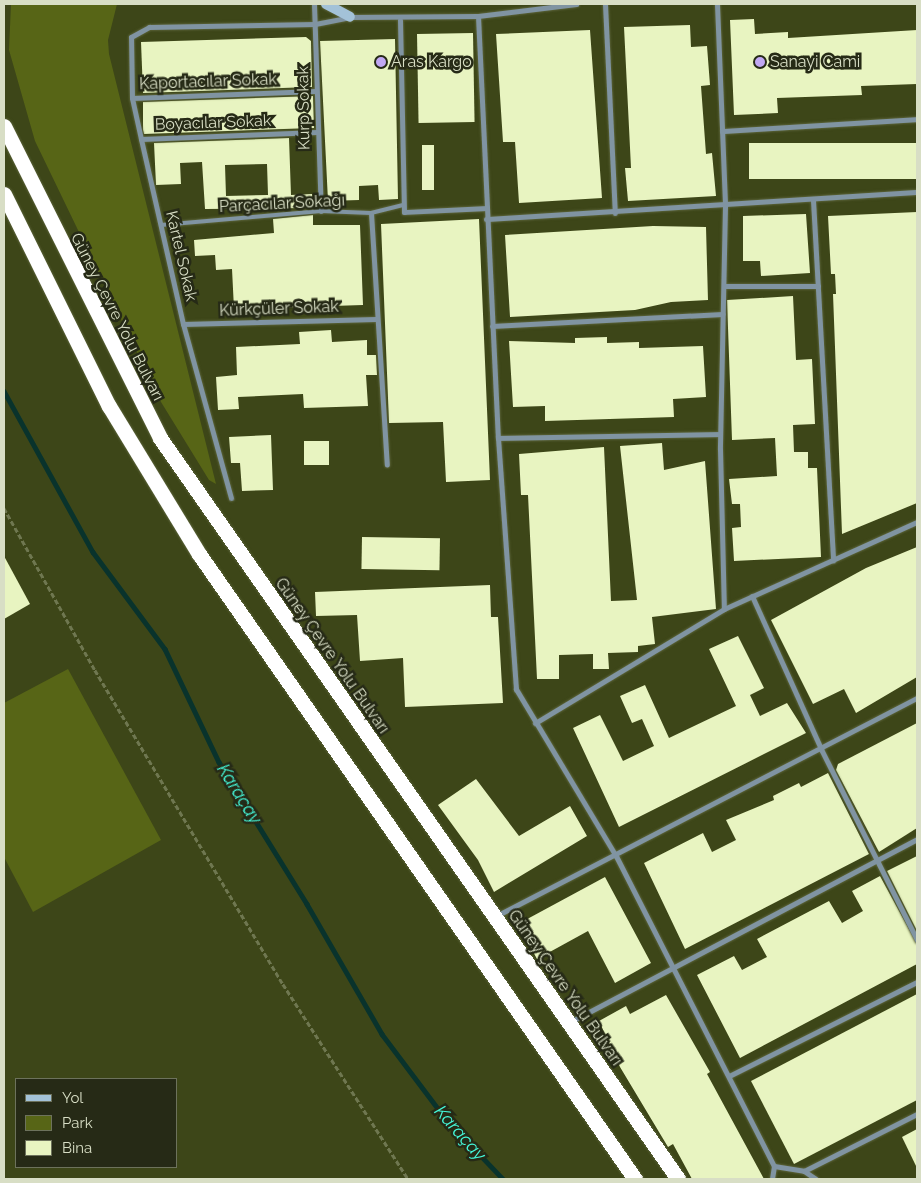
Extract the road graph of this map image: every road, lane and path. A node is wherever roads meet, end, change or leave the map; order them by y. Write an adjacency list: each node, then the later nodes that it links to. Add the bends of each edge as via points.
1 (314, 4): 9 (street, Kurp Sokak)
2 (326, 4): 7 (street)
3 (576, 4): 6 (street)
4 (604, 4): 25 (street)
5 (717, 4): 14 (street)
6 (478, 16): 8 (street); 22 (street)
7 (350, 17): 8 (street); 9 (street)
8 (400, 20): 20 (street)
9 (315, 24): 10 (street, Kurp Sokak); 11 (street, Kartel Sokak, via 150,27 131,37)
10 (316, 91): 11 (street, Kaportacılar Sokak); 15 (street, Kurp Sokak)
11 (132, 98): 16 (street, Kartel Sokak)
12 (917, 120): 14 (street)
13 (5, 125): 48 (highway, Güney Çevre Yolu Bulvarı, via 160,438)
14 (722, 131): 21 (street)
15 (317, 132): 16 (street, Boyacılar Sokak); 23 (street, Kurp Sokak)
16 (141, 139): 26 (street, Kartel Sokak)
17 (917, 192): 19 (street)
18 (4, 194): 58 (highway, via 109,406 194,546)
19 (813, 200): 21 (street); 28 (street)
20 (404, 205): 22 (street, via 404,212); 24 (lane, Parçacılar Sokağı)
21 (725, 206): 25 (street); 27 (street)
22 (485, 207): 25 (street, via 486,222); 32 (street)
23 (321, 211): 24 (lane, Parçacılar Sokağı); 26 (lane, Parçacılar Sokağı)
24 (371, 213): 30 (street)
25 (615, 213)
26 (162, 225): 31 (street, Kartel Sokak)
27 (724, 286): 28 (street); 29 (street)
28 (818, 286): 39 (street)
29 (723, 314): 32 (street); 33 (street)
30 (376, 318): 31 (street, Kürkçüler Sokak); 35 (street)
31 (183, 324): 36 (street, Kartel Sokak)
32 (492, 326): 34 (street)
33 (720, 434): 34 (street); 41 (street)
34 (498, 438): 43 (street, via 516,689)
35 (387, 464)
36 (231, 498)
37 (4, 508): 57 (path, via 95,670 273,967)
38 (917, 522): 39 (street)
39 (833, 560): 40 (street)
40 (752, 596): 41 (street); 44 (street)
41 (724, 609): 43 (street)
42 (917, 698): 44 (street)
43 (536, 723): 46 (street)
44 (821, 748): 46 (street); 47 (street)
45 (917, 839): 47 (street)
46 (616, 856): 48 (street); 50 (street)
47 (876, 861): 49 (street); 50 (street)
48 (494, 917): 52 (highway, Güney Çevre Yolu Bulvarı)
49 (917, 940)
50 (674, 967): 52 (street); 53 (street)
51 (917, 982): 53 (street)
52 (568, 1023): 59 (highway, Güney Çevre Yolu Bulvarı)
53 (729, 1076): 55 (street)
54 (917, 1114): 56 (street)
55 (774, 1166): 56 (street); 60 (street)
56 (804, 1171): 61 (street)
57 (408, 1179)
58 (635, 1179)
59 (678, 1179)
60 (772, 1179)
61 (816, 1179)

